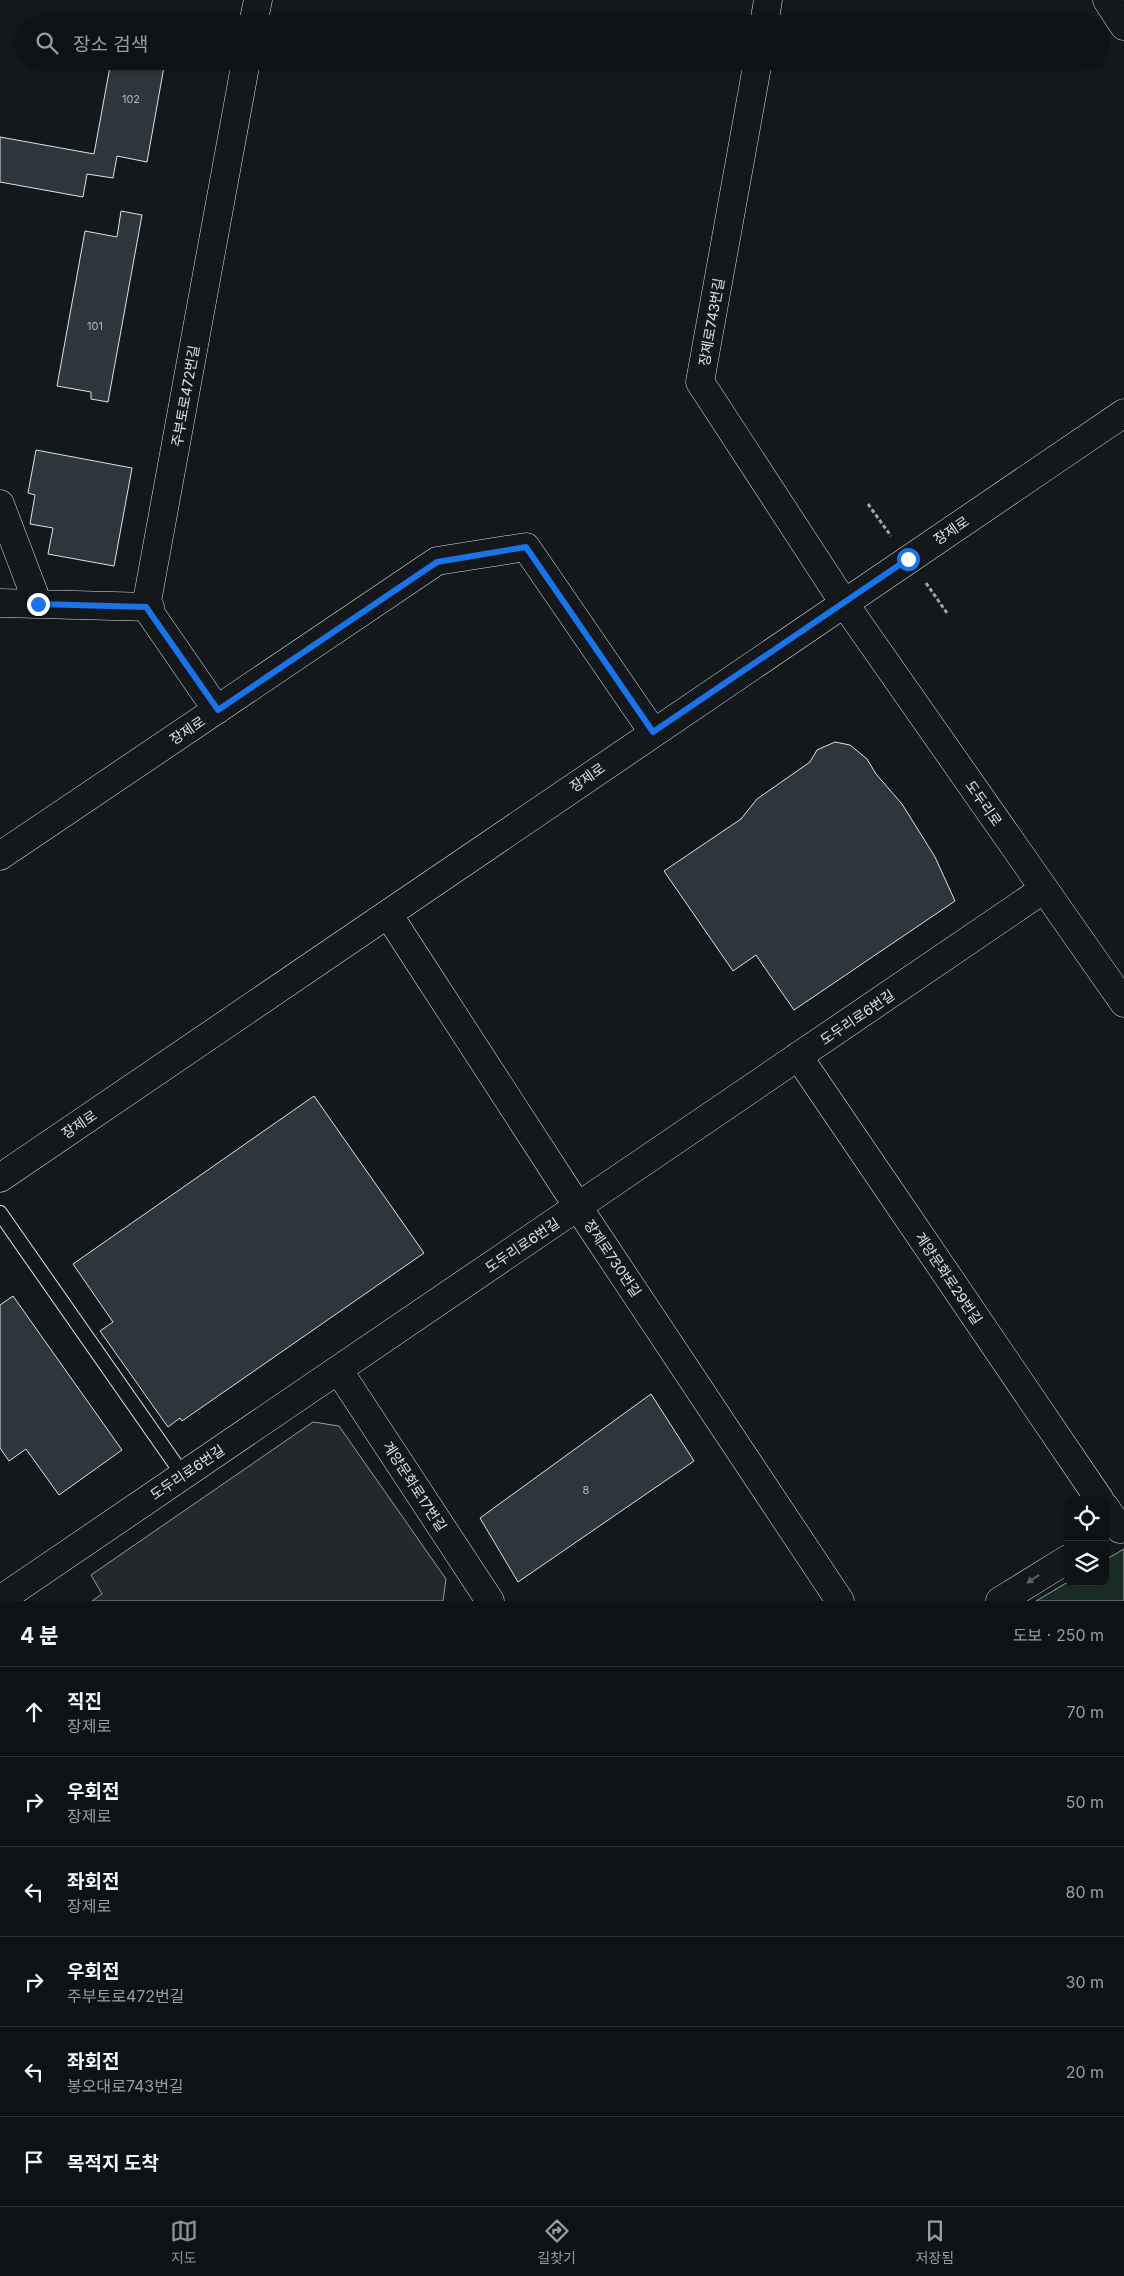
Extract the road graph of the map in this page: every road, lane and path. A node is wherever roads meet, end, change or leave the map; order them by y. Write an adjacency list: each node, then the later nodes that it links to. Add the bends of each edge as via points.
1 (258, 0): 4 (street)
2 (768, 0): 5 (street)
3 (1107, 0): 6 (street)
4 (255, 15)
5 (766, 15)
6 (1124, 26)
7 (244, 70): 14 (street, 주부토로472번길)
8 (756, 70): 12 (street, 장제로743번길, via 700,382)
9 (1124, 413): 12 (street, 장제로)
10 (0, 504): 13 (street)
11 (0, 603): 13 (street)
12 (844, 603): 16 (street, 장제로); 18 (street, 도두리로)
13 (38, 604): 14 (street)
14 (148, 607): 15 (street)
15 (218, 710): 16 (street, 장제로, via 437,562 526,547); 17 (street, 장제로)
16 (653, 732): 19 (street, 장제로)
17 (0, 856)
18 (1044, 889): 20 (street, 도두리로); 21 (street, 도두리로6번길)
19 (388, 914): 22 (street, 장제로); 23 (street, 장제로730번길)
20 (1124, 1003)
21 (798, 1056): 23 (street, 도두리로6번길); 27 (street, 계양문화로29번길)
22 (0, 1178)
23 (578, 1207): 25 (street, 도두리로6번길); 31 (street, 장제로730번길)
24 (0, 1213): 26 (lane)
25 (339, 1371): 26 (street, 도두리로6번길); 30 (street, 계양문화로17번길)
26 (183, 1475): 29 (street, 도두리로6번길)
27 (1097, 1496)
28 (1064, 1561): 32 (street, one-way to 32)
29 (0, 1600)
30 (490, 1601)
31 (840, 1601)
32 (1000, 1601)

